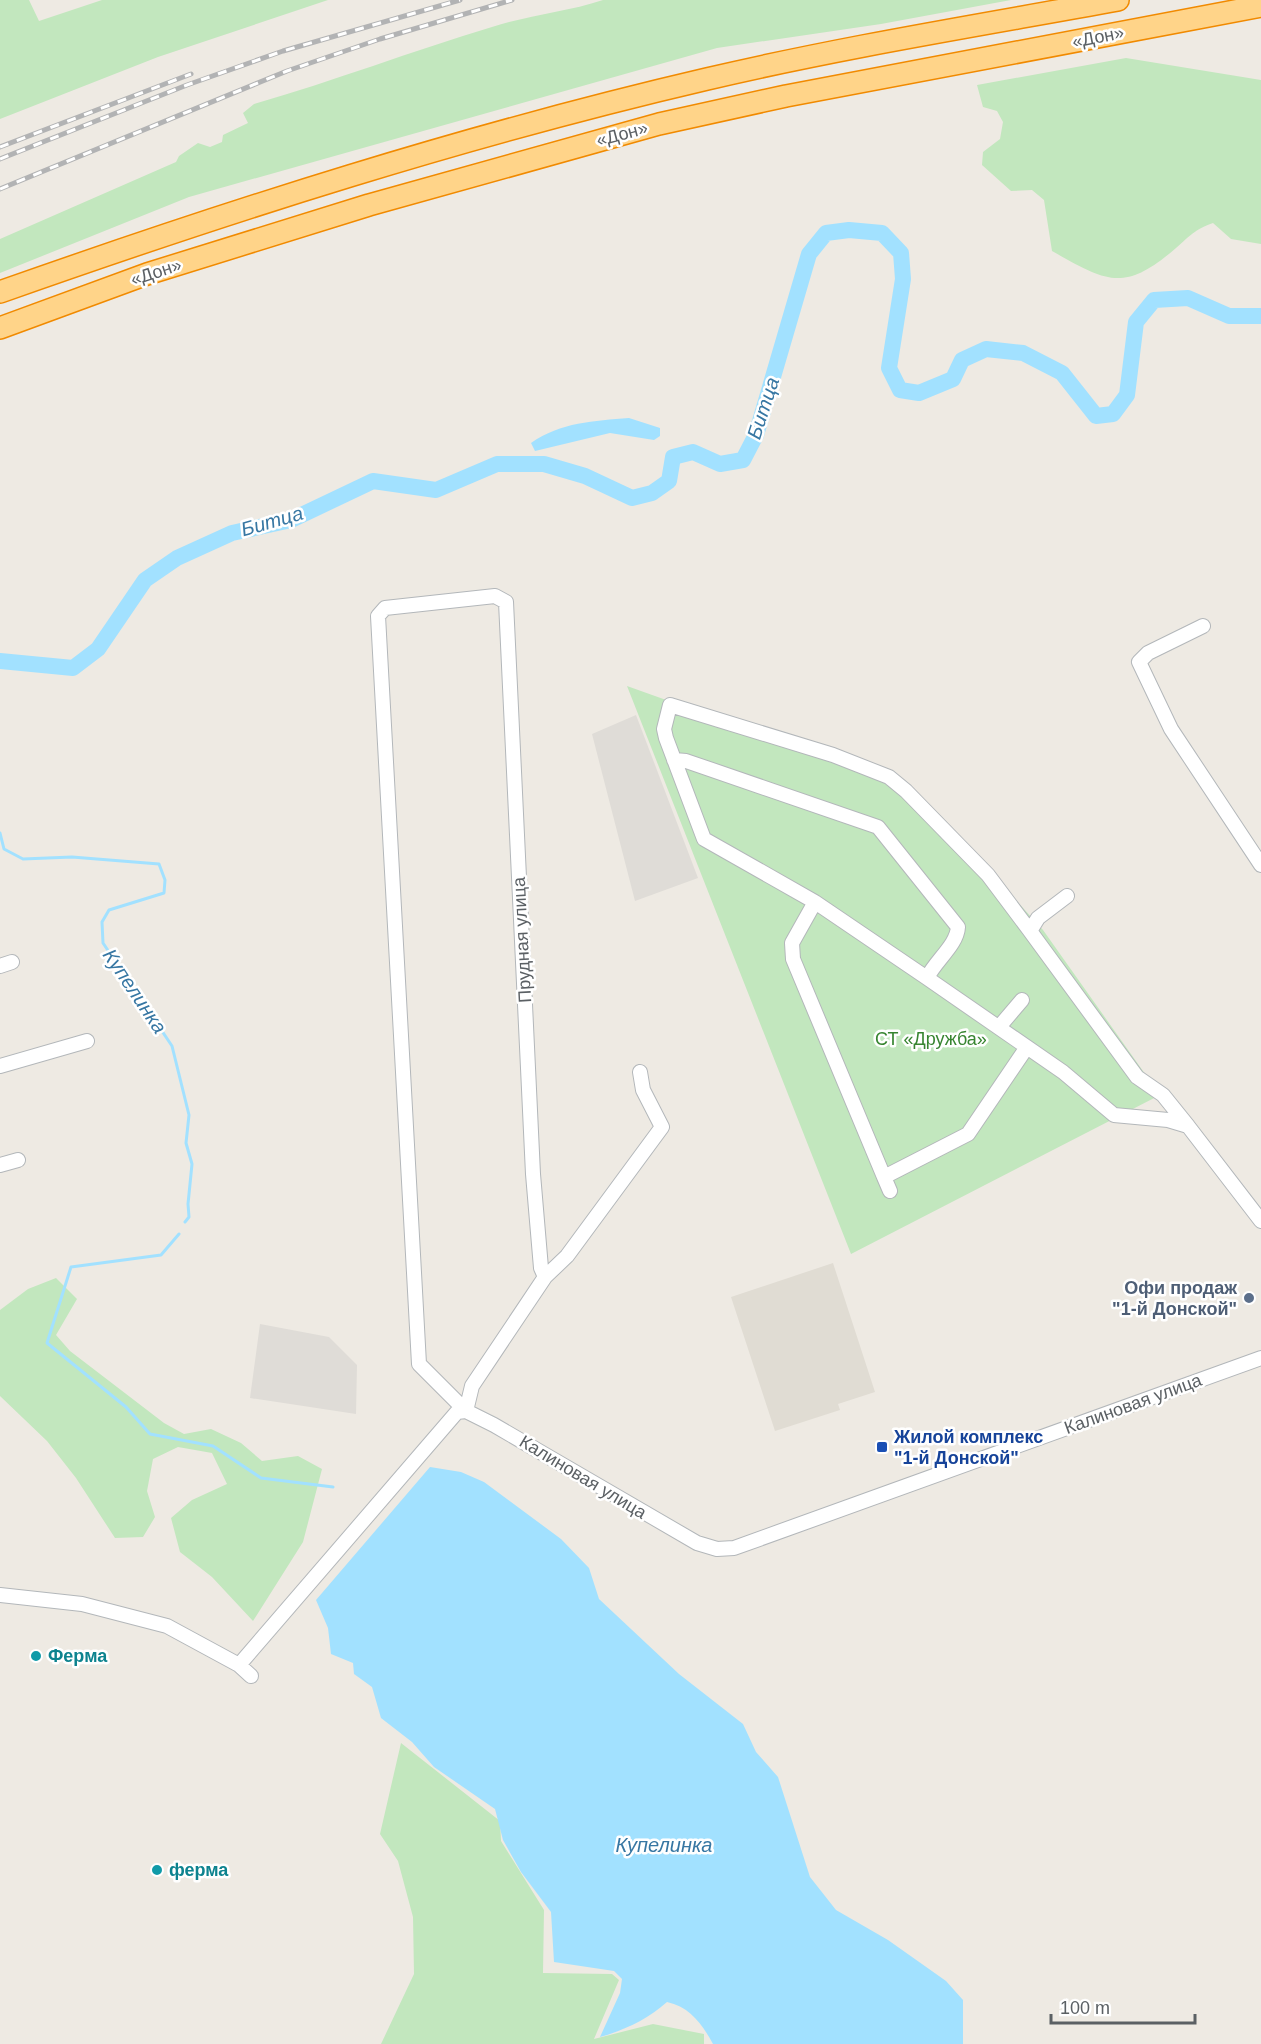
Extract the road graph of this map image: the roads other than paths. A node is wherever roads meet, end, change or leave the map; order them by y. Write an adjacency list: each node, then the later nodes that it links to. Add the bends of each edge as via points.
1 (1118, 0): 3 (highway, «Дон», via 791,60 592,108 434,150 125,247)
2 (1261, 6): 4 (highway, «Дон», via 658,124 147,274)
3 (0, 292)
4 (0, 328)
5 (506, 602): 25 (street, Прудная улица, via 532,1174); 27 (street, Калиновая улица, via 495,596 385,608 378,616 419,1364)
6 (1203, 626): 8 (street, via 1148,653 1139,662 1171,729)
7 (674, 760): 10 (street, via 704,839); 11 (street, via 664,729 670,705 876,770 906,791 967,852 1004,893); 12 (street, via 878,827 958,927 951,945)
8 (1261, 865)
9 (1067, 896): 11 (street, via 1038,918)
10 (815, 902): 12 (street); 22 (street, via 792,943 793,959)
11 (1030, 931): 19 (street, via 1137,1077 1163,1095)
12 (927, 978): 14 (street)
13 (1022, 1000): 14 (street)
14 (999, 1027): 16 (street)
15 (87, 1041): 17 (street)
16 (1027, 1047): 19 (street, via 1114,1115); 22 (street, via 968,1134)
17 (0, 1066)
18 (640, 1071): 25 (street, via 643,1090 662,1127 567,1256)
19 (1188, 1126): 24 (street)
20 (18, 1160): 21 (street)
21 (0, 1165)
22 (884, 1177): 23 (street)
23 (890, 1191)
24 (1261, 1221)
25 (544, 1276): 27 (street, via 472,1386)
26 (1261, 1358): 27 (street, Калиновая улица, via 734,1548 697,1543)
27 (466, 1411): 29 (street, via 451,1416)
28 (0, 1595): 29 (street, via 82,1604 167,1626)
29 (239, 1665): 30 (street)
30 (251, 1676)

